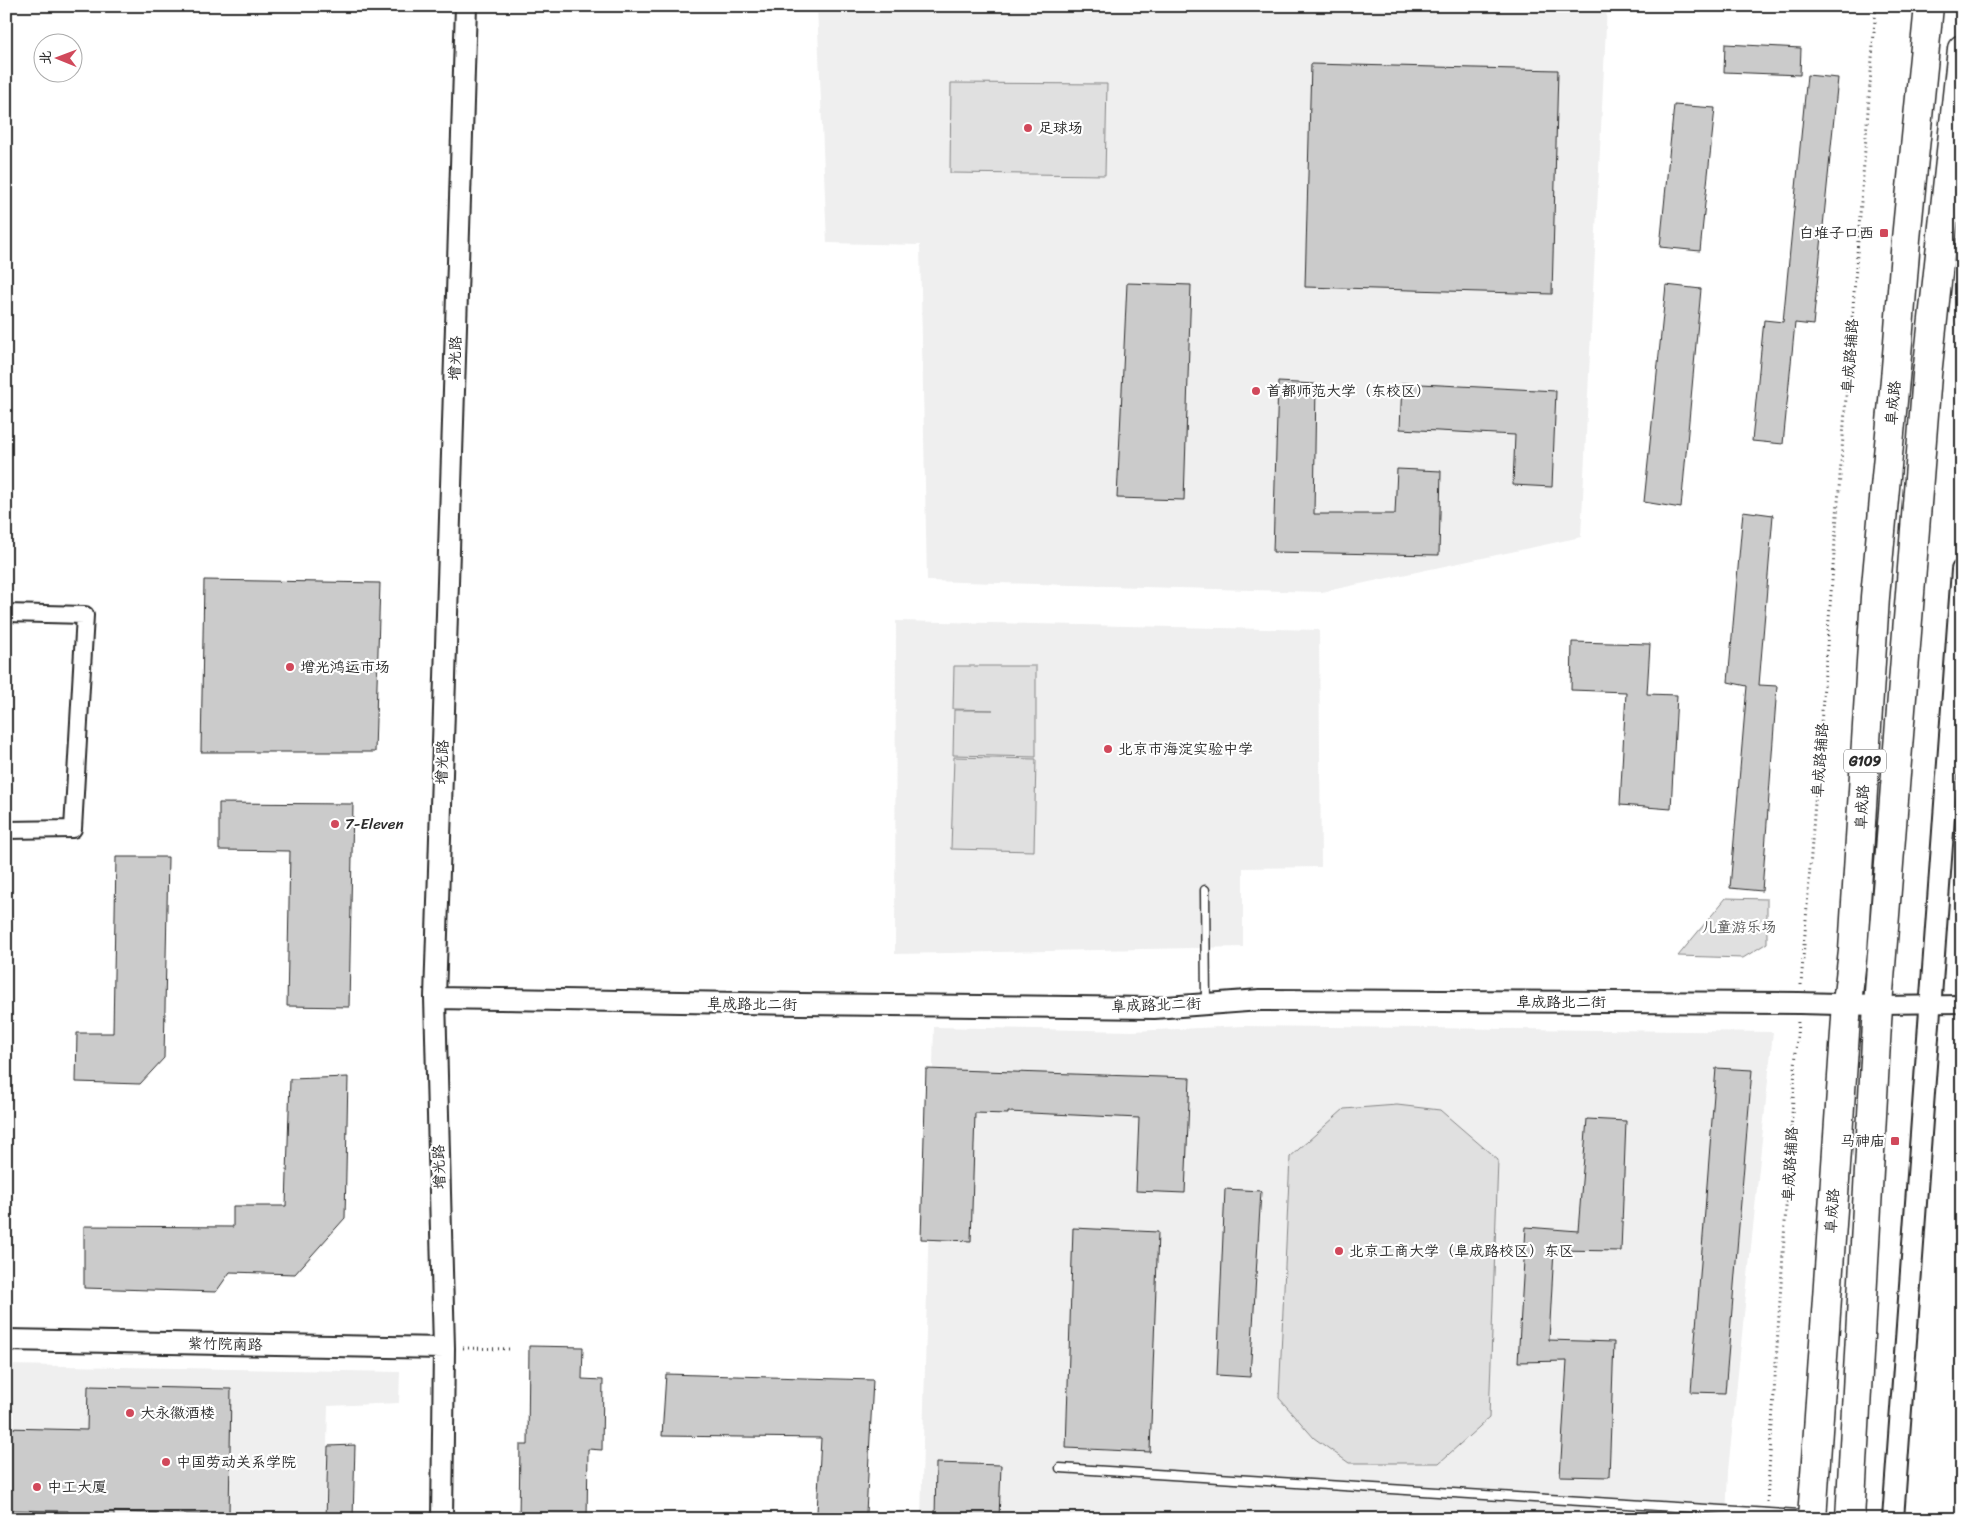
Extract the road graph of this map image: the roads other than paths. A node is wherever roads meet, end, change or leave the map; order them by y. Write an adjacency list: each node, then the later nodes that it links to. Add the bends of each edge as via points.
1 (466, 6): 8 (street, 增光路)
2 (1929, 6): 9 (highway, 阜成路 / G109, via 1875,597)
3 (1962, 49): 13 (highway, 阜成路 / G109, via 1927,375)
4 (1962, 570): 11 (street)
5 (6, 613): 6 (street, via 85,615 73,830)
6 (6, 830)
7 (1205, 890): 10 (lane)
8 (435, 998): 10 (street, 阜成路北二街, via 1154,1008); 15 (street, 增光路)
9 (1847, 1003): 10 (street, 阜成路北二街, via 1260,1000); 13 (street, 阜成路北二街); 17 (highway, 阜成路 / G109)
10 (1206, 1004)
11 (1929, 1004): 12 (street); 13 (street); 20 (street)
12 (1962, 1004)
13 (1878, 1005): 18 (highway, 阜成路 / G109)
14 (6, 1340): 15 (street, 紫竹院南路)
15 (444, 1348): 19 (street, 增光路)
16 (1060, 1468): 17 (lane)
17 (1812, 1517): 18 (lane)
18 (1850, 1518)
19 (442, 1519)
20 (1893, 1519)

